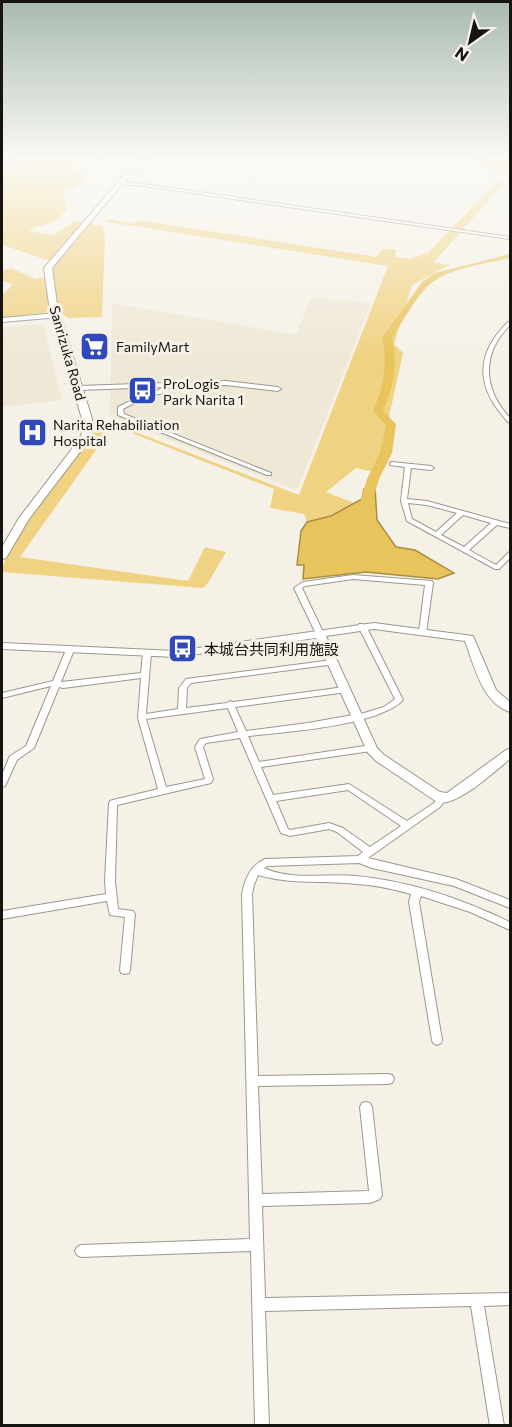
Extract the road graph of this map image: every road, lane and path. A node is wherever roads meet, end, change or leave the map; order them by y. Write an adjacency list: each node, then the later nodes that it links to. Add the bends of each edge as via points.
1 (85, 225): 4 (main road, Sanrizuka Road, via 48,268)
2 (417, 225): 3 (street)
3 (510, 238)
4 (57, 315): 5 (street); 9 (main road, Sanrizuka Road)
5 (2, 320)
6 (510, 323): 12 (street, via 495,339 485,372 495,405)
7 (169, 386): 8 (street); 10 (street, via 226,383); 11 (street, via 158,393)
8 (121, 387): 9 (street); 11 (street)
9 (78, 388): 24 (main road, Sanrizuka Road, via 87,419 83,442 24,518)
10 (278, 389)
11 (135, 393): 16 (street, via 140,398 120,408 120,415)
12 (510, 421)
13 (392, 464): 14 (street)
14 (408, 465): 15 (street); 17 (street)
15 (431, 468)
16 (269, 474)
17 (404, 501): 18 (street); 21 (street, via 407,518)
18 (462, 513): 19 (street); 21 (street)
19 (496, 522): 20 (street); 22 (street)
20 (510, 526)
21 (437, 535): 22 (street)
22 (465, 551): 23 (street, via 496,568)
23 (510, 554)
24 (2, 556)
25 (362, 626): 26 (street); 27 (street); 40 (street, via 399,700 395,705)
26 (423, 631): 27 (street, via 429,583 353,577 298,588); 37 (street, via 469,638 491,692)
27 (320, 634): 30 (street, via 184,653); 31 (street)
28 (2, 646): 29 (street)
29 (70, 650): 30 (street); 33 (street)
30 (147, 653): 32 (street)
31 (332, 662): 34 (street); 38 (street, via 189,681 183,688)
32 (146, 675): 33 (street); 39 (street)
33 (57, 683): 35 (street); 45 (street, via 30,748 13,758)
34 (344, 690): 36 (street); 40 (street)
35 (2, 695)
36 (230, 704): 38 (street); 41 (street)
37 (510, 708)
38 (182, 711): 39 (street)
39 (142, 717): 46 (street)
40 (357, 718): 41 (street); 42 (street)
41 (242, 735): 44 (street); 46 (street, via 207,740 199,745 208,781)
42 (371, 748): 44 (street); 47 (street)
43 (510, 753): 47 (street, via 451,797)
44 (256, 765): 48 (street)
45 (2, 784)
46 (163, 791): 54 (street, via 113,804)
47 (442, 798): 49 (street, via 437,806)
48 (270, 799): 49 (street, via 349,787); 50 (street, via 286,833 329,826)
49 (406, 825): 50 (street)
50 (370, 852): 51 (street)
51 (360, 859): 52 (street, via 270,862); 55 (street, via 456,883)
52 (256, 869): 53 (street, via 277,878 355,880); 61 (street, via 247,894)
53 (417, 891): 57 (street); 59 (street, via 414,902)
54 (111, 897): 56 (street); 58 (street, via 115,913 130,914)
55 (510, 904)
56 (2, 915)
57 (510, 926)
58 (125, 970)
59 (437, 1040)
60 (388, 1079): 61 (street)
61 (252, 1081): 63 (street)
62 (366, 1107): 63 (street, via 376,1195)
63 (255, 1200): 64 (street)
64 (255, 1245): 65 (street); 68 (street)
65 (81, 1251)
66 (510, 1299): 67 (street)
67 (477, 1301): 68 (street); 70 (street)
68 (259, 1305): 69 (street)
69 (262, 1425)
70 (497, 1425)

